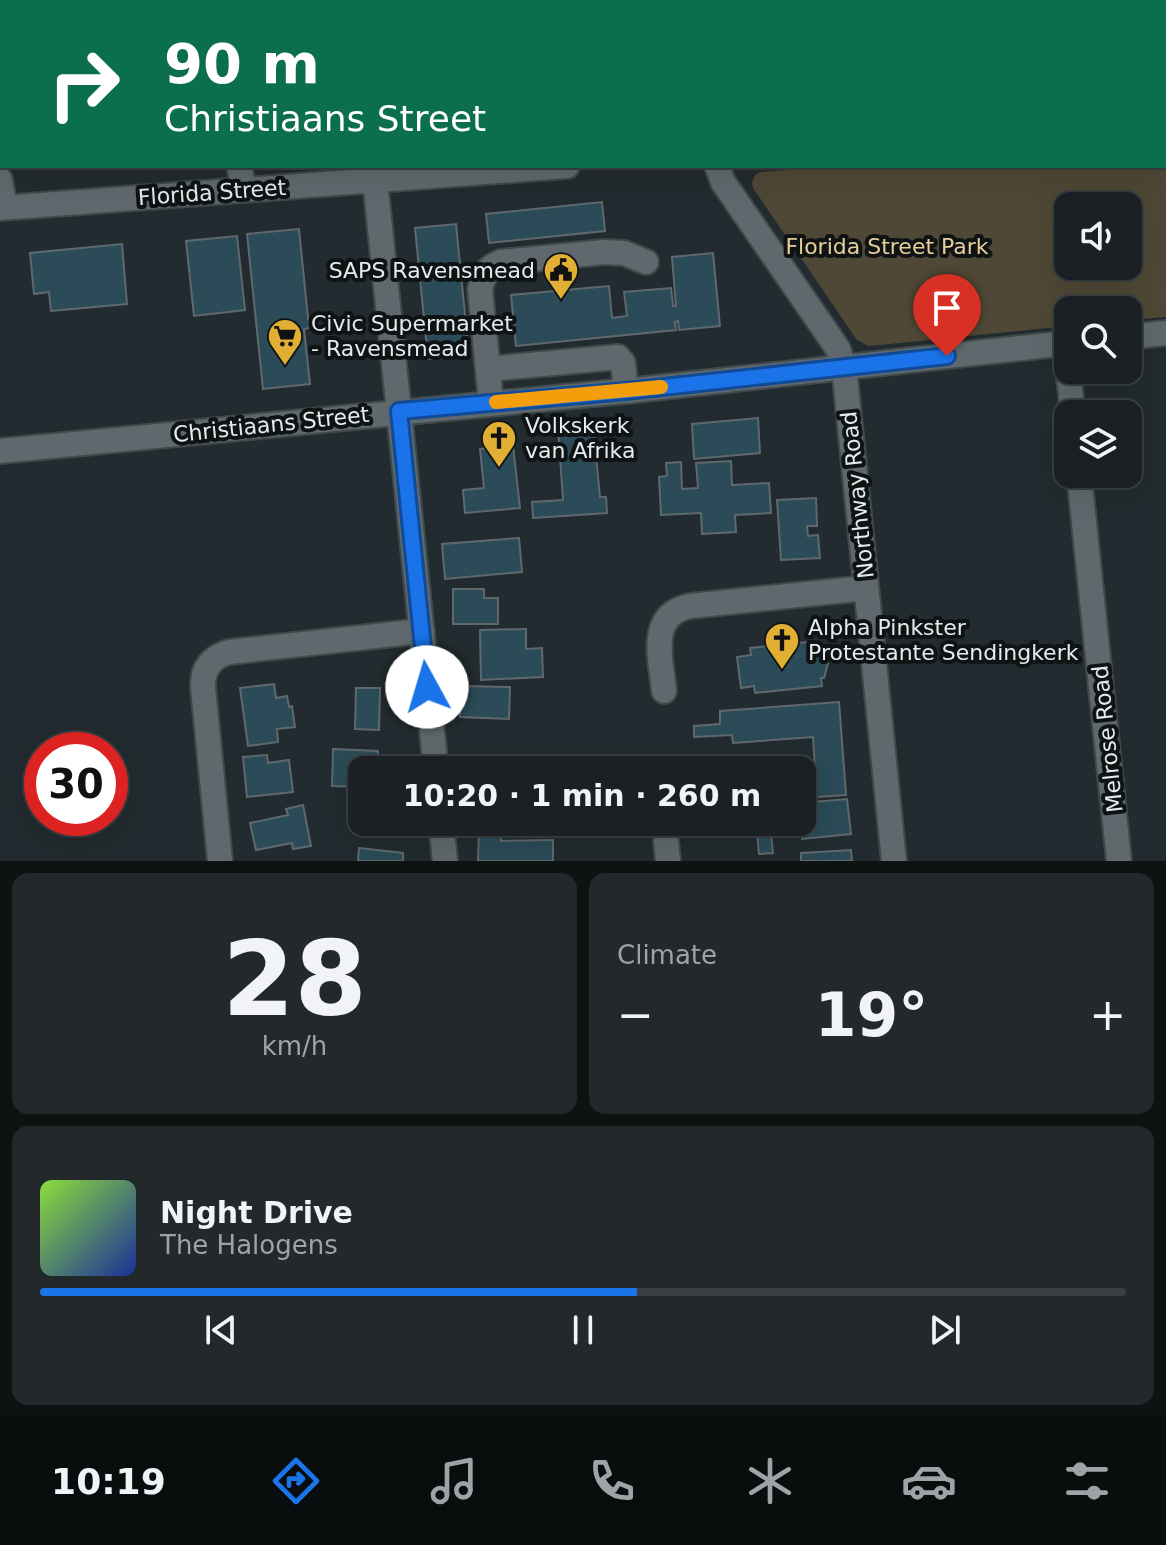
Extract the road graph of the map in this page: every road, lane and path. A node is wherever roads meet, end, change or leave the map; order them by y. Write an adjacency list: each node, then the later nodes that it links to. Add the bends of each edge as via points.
1 (508, 168): 3 (street, Florida Street)
2 (718, 168): 12 (street, via 838,349)
3 (479, 169): 6 (street, Florida Street)
4 (242, 178): 6 (street, Florida Street); 7 (street, Florida Street)
5 (0, 180): 7 (street)
6 (375, 180): 16 (street)
7 (3, 208)
8 (646, 262): 13 (street, via 605,252 491,266 480,289)
9 (1166, 333): 10 (street)
10 (1142, 336)
11 (1054, 344): 12 (street, Christiaans Street)
12 (844, 367): 14 (street, Christiaans Street); 19 (street, Northway Road)
13 (488, 369): 14 (street, via 618,357); 15 (street)
14 (626, 391): 15 (street, Christiaans Street)
15 (491, 402): 16 (street, Christiaans Street)
16 (399, 411): 17 (street, Christiaans Street); 20 (street)
17 (0, 451)
18 (1080, 488): 27 (street, Melrose Road)
19 (866, 588): 21 (street, via 675,611 663,623 659,639); 26 (street, Northway Road)
20 (422, 631): 22 (street); 24 (street, via 229,652 208,665 203,687)
21 (664, 691)
22 (435, 756)
23 (442, 836): 25 (street)
24 (220, 861)
25 (445, 861)
26 (894, 861)
27 (1119, 861)

